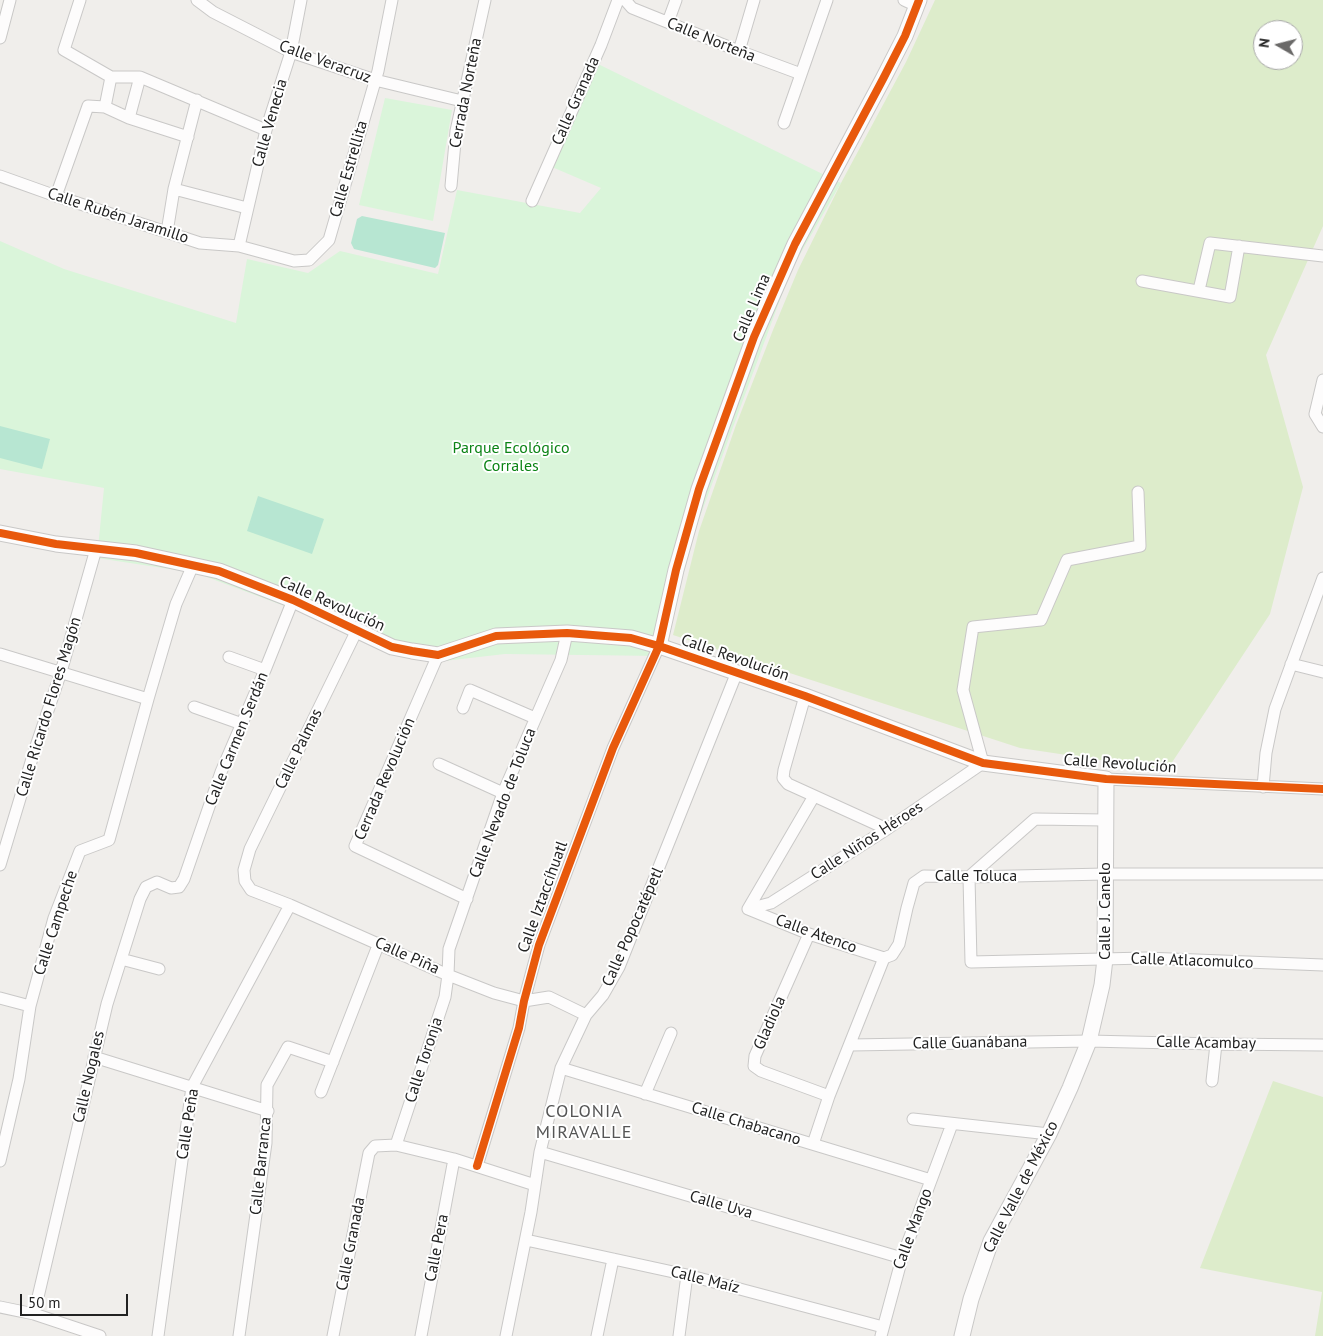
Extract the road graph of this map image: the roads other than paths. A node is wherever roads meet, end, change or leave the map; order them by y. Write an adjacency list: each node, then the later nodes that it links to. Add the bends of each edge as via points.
1 (10, 0): 14 (street)
2 (80, 0): 18 (street, via 64,50)
3 (197, 0): 16 (street, Calle Veracruz, via 213,12)
4 (301, 0): 16 (street, Calle Venecia)
5 (392, 0): 20 (street, Calle Estrellita)
6 (485, 0): 22 (street, Cerrada Norteña)
7 (618, 0): 32 (street, Calle Granada)
8 (625, 0): 13 (street, Calle Norteña, via 632,8)
9 (676, 0): 13 (street)
10 (754, 0): 15 (street)
11 (828, 0): 17 (street)
12 (913, 2): 50 (street, Calle Lima, via 905,36 795,244 754,337 699,489)
13 (668, 22): 15 (street, Calle Norteña)
14 (0, 38)
15 (739, 51): 17 (street, Calle Norteña)
16 (291, 52): 20 (street, Calle Veracruz); 26 (street, Calle Venecia)
17 (801, 74): 25 (street)
18 (111, 76): 19 (street); 23 (street)
19 (140, 77): 21 (street); 24 (street)
20 (375, 80): 22 (street, Calle Veracruz); 35 (street, Calle Estrellita, via 329,240 309,260 294,261)
21 (197, 100): 26 (street); 27 (street)
22 (462, 101): 29 (street, Cerrada Norteña)
23 (105, 107): 24 (street); 31 (street, via 88,106)
24 (129, 118): 27 (street)
25 (784, 123)
26 (266, 130): 33 (street, Calle Venecia)
27 (188, 137): 30 (street)
28 (0, 176): 31 (street, Calle Rubén Jaramillo)
29 (451, 186)
30 (174, 189): 33 (street); 34 (street)
31 (56, 196): 34 (street, Calle Rubén Jaramillo)
32 (532, 201)
33 (247, 208): 35 (street, Calle Venecia)
34 (167, 232): 35 (street, Calle Rubén Jaramillo, via 200,243)
35 (239, 246)
36 (1239, 246): 37 (street); 39 (street, via 1210,243); 39 (street, via 1230,297)
37 (1323, 256)
38 (1142, 281): 39 (street)
39 (1199, 290)
40 (1323, 380): 41 (street, via 1316,414)
41 (1323, 427)
42 (1138, 492): 65 (street, via 1140,546 1067,560 1042,620 973,627 963,690)
43 (1, 536): 44 (street, Calle Revolución)
44 (96, 549): 45 (street, Calle Revolución, via 136,553); 56 (street, Calle Ricardo Flores Magón)
45 (192, 565): 47 (street, Calle Revolución, via 219,571); 60 (street, Calle Campeche, via 176,604)
46 (1323, 578): 54 (street)
47 (293, 600): 48 (street, Calle Revolución); 55 (street, Calle Carmen Serdán)
48 (357, 630): 52 (street, Calle Revolución, via 392,647); 75 (street, Calle Palmas, via 250,849)
49 (566, 633): 50 (street, Calle Revolución, via 631,638); 52 (street, Calle Revolución, via 496,636); 63 (street, Calle Nevado de Toluca, via 561,660)
50 (659, 646): 57 (street, Calle Revolución); 92 (street, Calle Iztaccíhuatl, via 613,748 539,945)
51 (0, 654): 56 (street)
52 (438, 655): 80 (street, Cerrada Revolución, via 356,846)
53 (229, 657): 55 (street)
54 (1291, 664): 58 (street); 68 (street, via 1274,709)
55 (265, 670): 64 (street, Calle Carmen Serdán)
56 (61, 672): 60 (street); 74 (street, Calle Ricardo Flores Magón)
57 (737, 672): 59 (street, Calle Revolución); 94 (street, Calle Popocatépetl, via 619,967 603,995)
58 (1323, 672)
59 (805, 696): 65 (street, Calle Revolución); 71 (street, via 783,778 788,784)
60 (148, 699): 93 (street, Calle Campeche, via 109,840 80,850 54,918)
61 (194, 707): 64 (street)
62 (463, 708): 63 (street, via 470,690)
63 (535, 718): 70 (street, Calle Nevado de Toluca)
64 (242, 724): 79 (street, Calle Carmen Serdán, via 221,772)
65 (983, 763): 67 (street, Calle Revolución); 73 (street, Calle Niños Héroes)
66 (439, 764): 70 (street)
67 (1106, 779): 68 (street, Calle Revolución); 72 (street, Calle J. Canelo)
68 (1263, 787): 69 (street, Calle Revolución)
69 (1323, 788)
70 (503, 793): 80 (street, Calle Nevado de Toluca)
71 (814, 796): 73 (street); 82 (street)
72 (1105, 820): 76 (street, Calle J. Canelo); 78 (street, via 1035,819)
73 (887, 829): 82 (street, Calle Niños Héroes, via 772,903)
74 (0, 865)
75 (244, 870): 81 (street, Calle Piña, via 245,882 251,890)
76 (1105, 874): 77 (street, Calle Toluca); 78 (street, Calle Toluca); 87 (street, Calle J. Canelo)
77 (1323, 874)
78 (969, 877): 86 (street, Calle Toluca, via 924,876 914,883 899,944 892,955); 87 (street, Calle Atlacomulco, via 971,962)
79 (184, 879): 85 (street, Calle Nogales, via 179,887 171,888 157,882 146,887)
80 (467, 899): 90 (street, Calle Nevado de Toluca, via 449,949)
81 (290, 905): 84 (street, Calle Piña); 104 (street, Calle Peña)
82 (748, 909): 83 (street, Calle Atenco)
83 (809, 934): 86 (street, Calle Atenco); 107 (street, Gladiola, via 755,1056 754,1066)
84 (378, 943): 90 (street, Calle Piña); 101 (street)
85 (121, 958): 89 (street); 100 (street, Calle Nogales)
86 (884, 958): 98 (street, Calle Toluca)
87 (1105, 959): 88 (street, Calle Atlacomulco); 96 (street, Calle J. Canelo)
88 (1323, 965)
89 (159, 969)
90 (448, 975): 92 (street, Calle Piña); 113 (street, Calle Toronja, via 445,997)
91 (0, 998): 93 (street)
92 (524, 1001): 94 (street, Calle Piña, via 549,997); 117 (street, Calle Iztaccíhuatl, via 520,1028)
93 (30, 1006): 115 (street, Calle Campeche, via 19,1079)
94 (586, 1014): 102 (street, Calle Popocatépetl)
95 (671, 1034): 106 (street)
96 (1089, 1041): 97 (street, Calle Acambay); 98 (street, Calle Guanábana); 111 (street, Calle Valle de México)
97 (1216, 1044): 99 (street, Calle Acambay); 103 (street)
98 (851, 1045): 107 (street, Calle Toluca)
99 (1323, 1045)
100 (94, 1057): 104 (street); 125 (street, Calle Nogales)
101 (333, 1062): 105 (street); 108 (street, Calle Barranca, via 288,1048 268,1085)
102 (561, 1068): 106 (street, Calle Chabacano); 114 (street, Calle Popocatépetl)
103 (1212, 1082)
104 (192, 1087): 108 (street); 128 (street, Calle Peña)
105 (321, 1092)
106 (645, 1094): 112 (street, Calle Chabacano)
107 (829, 1096): 112 (street, Calle Toluca)
108 (268, 1111): 129 (street, Calle Barranca)
109 (912, 1118): 110 (street)
110 (952, 1124): 111 (street); 118 (street, Calle Mango)
111 (1049, 1134): 135 (street, Calle Valle de México, via 990,1241)
112 (813, 1144): 118 (street, Calle Chabacano)
113 (396, 1145): 116 (street); 130 (street, Calle Granada, via 375,1146 369,1153)
114 (540, 1152): 119 (street, Calle Popocatépetl); 121 (street, Calle Uva)
115 (0, 1157)
116 (454, 1159): 117 (street); 131 (street, Calle Pera)
117 (477, 1166): 119 (street)
118 (931, 1180): 121 (street, Calle Mango)
119 (535, 1185): 120 (street, Calle Popocatépetl)
120 (526, 1240): 122 (street, Calle Maíz); 132 (street, Calle Popocatépetl)
121 (902, 1258): 126 (street, Calle Mango)
122 (612, 1259): 123 (street, Calle Maíz); 133 (street)
123 (687, 1275): 126 (street, Calle Maíz); 134 (street)
124 (0, 1307): 125 (street)
125 (34, 1314): 127 (street)
126 (882, 1331)
127 (100, 1336)
128 (158, 1336)
129 (239, 1336)
130 (333, 1336)
131 (421, 1336)
132 (506, 1336)
133 (597, 1336)
134 (678, 1336)
135 (962, 1336)

